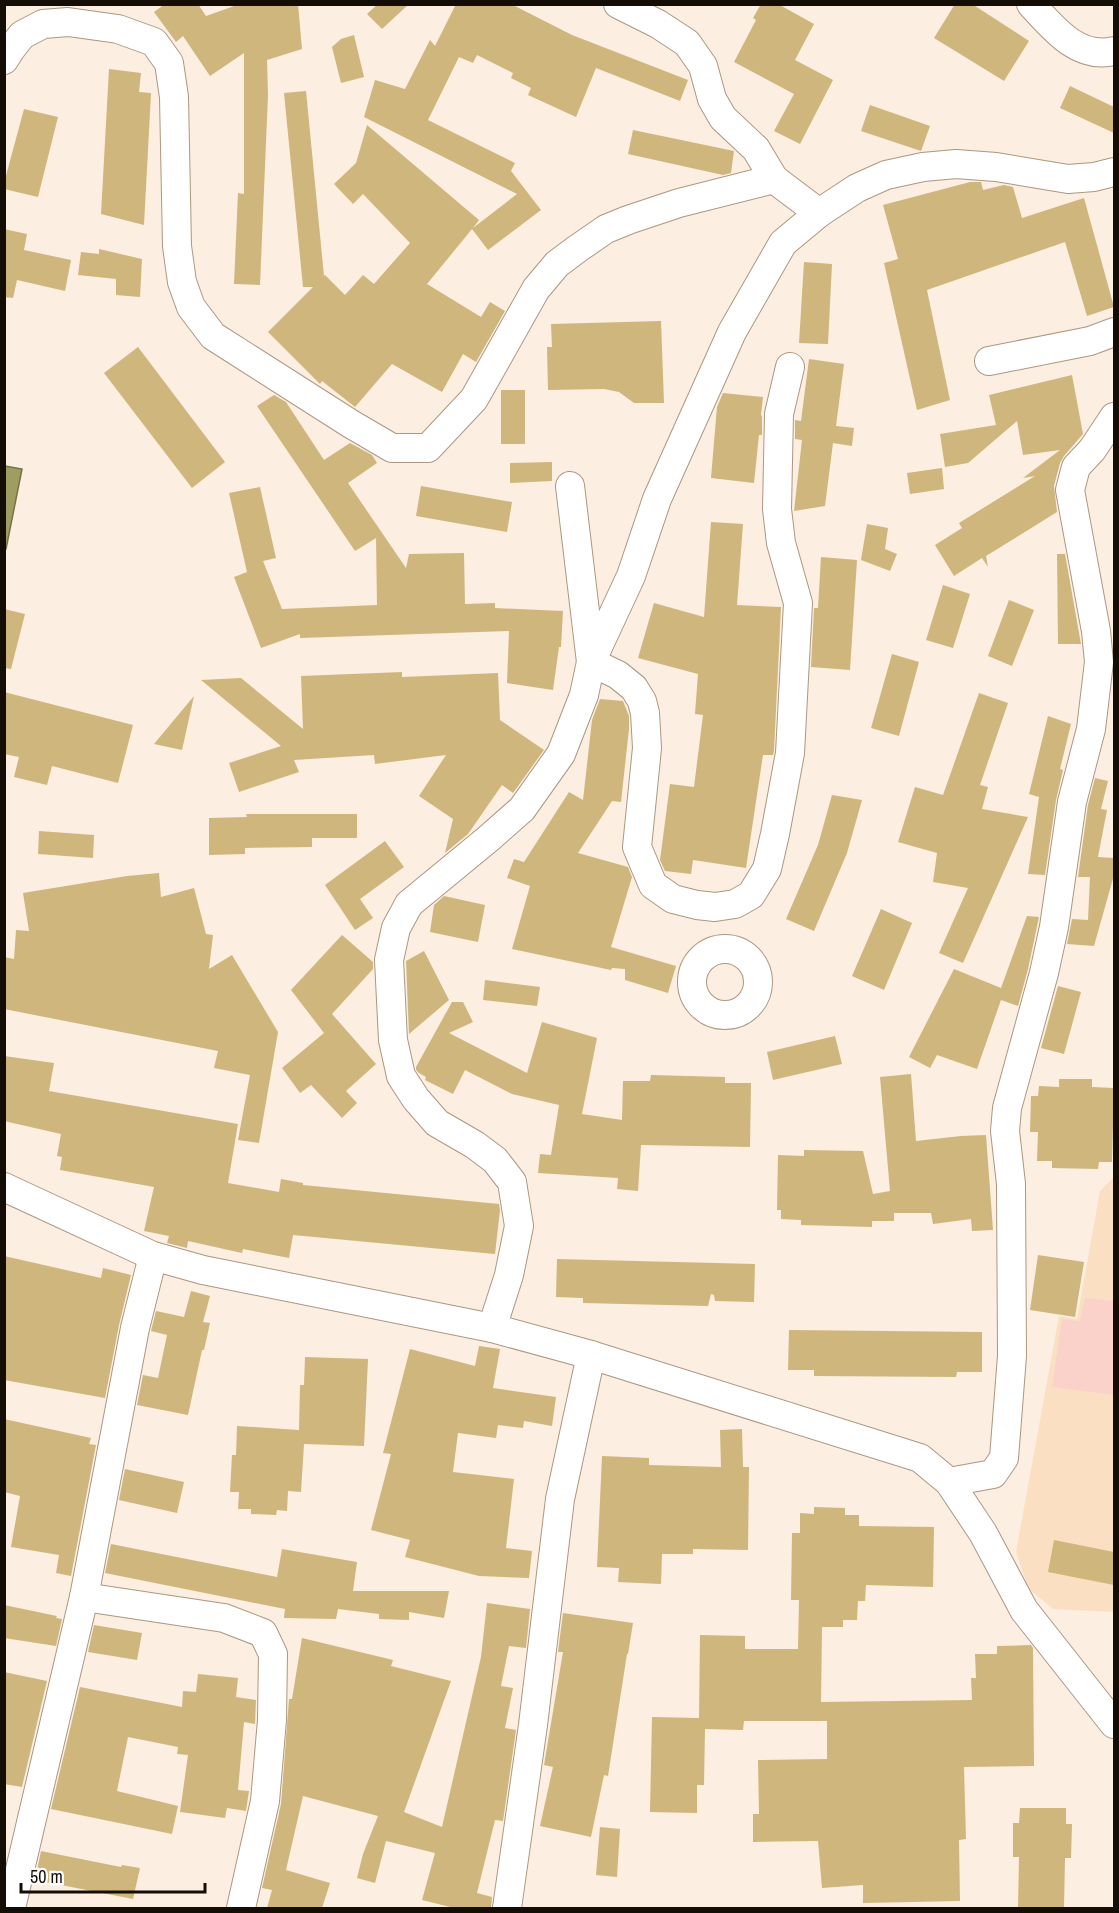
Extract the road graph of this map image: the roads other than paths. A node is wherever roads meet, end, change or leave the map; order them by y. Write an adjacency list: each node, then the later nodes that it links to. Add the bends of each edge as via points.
1 (618, 4): 7 (street, via 687,43 703,66 712,99 723,118 756,149)
2 (1031, 4): 4 (street, via 1061,37 1084,50)
3 (41, 14): 5 (street); 7 (street, via 118,29 154,42 169,63 174,97 177,246 182,282 191,307 213,336 392,448 428,448 474,399 536,289 557,264 577,249 606,229 628,220)
4 (1114, 51)
5 (4, 60)
6 (1114, 172): 8 (street, via 1068,178 956,164 923,168 886,175)
7 (774, 179): 8 (street)
8 (819, 213): 14 (street, via 783,243 732,332 657,499 631,576)
9 (1114, 332): 10 (street, via 1090,341)
10 (989, 361)
11 (790, 367): 15 (street, via 779,414 777,509 781,543 798,603 790,753 766,868 751,895 735,904)
12 (1114, 417): 21 (street, via 1077,466 1070,490 1099,662 1090,729 1072,802 1054,927 1007,1108 1012,1356 1004,1458 993,1474)
13 (570, 486): 14 (street)
14 (591, 662): 15 (street, via 618,675 642,701 646,748 637,847 653,885 673,899); 19 (street, via 584,695 561,754 522,809 409,904 396,928 389,960 393,1040 401,1076 437,1123 476,1145 495,1160 512,1182 519,1226)
15 (715, 907): 16 (street)
16 (718, 949)
17 (4, 1187): 18 (street)
18 (153, 1256): 19 (street, via 202,1270); 22 (street, via 135,1328)
19 (492, 1328): 20 (street)
20 (591, 1355): 21 (street, via 920,1458); 26 (street, via 560,1499)
21 (949, 1482): 23 (street, via 983,1533 1024,1610)
22 (84, 1598): 24 (street); 25 (street, via 224,1618 263,1633 273,1654 272,1720 265,1801)
23 (1114, 1724)
24 (11, 1908)
25 (241, 1908)
26 (507, 1908)

